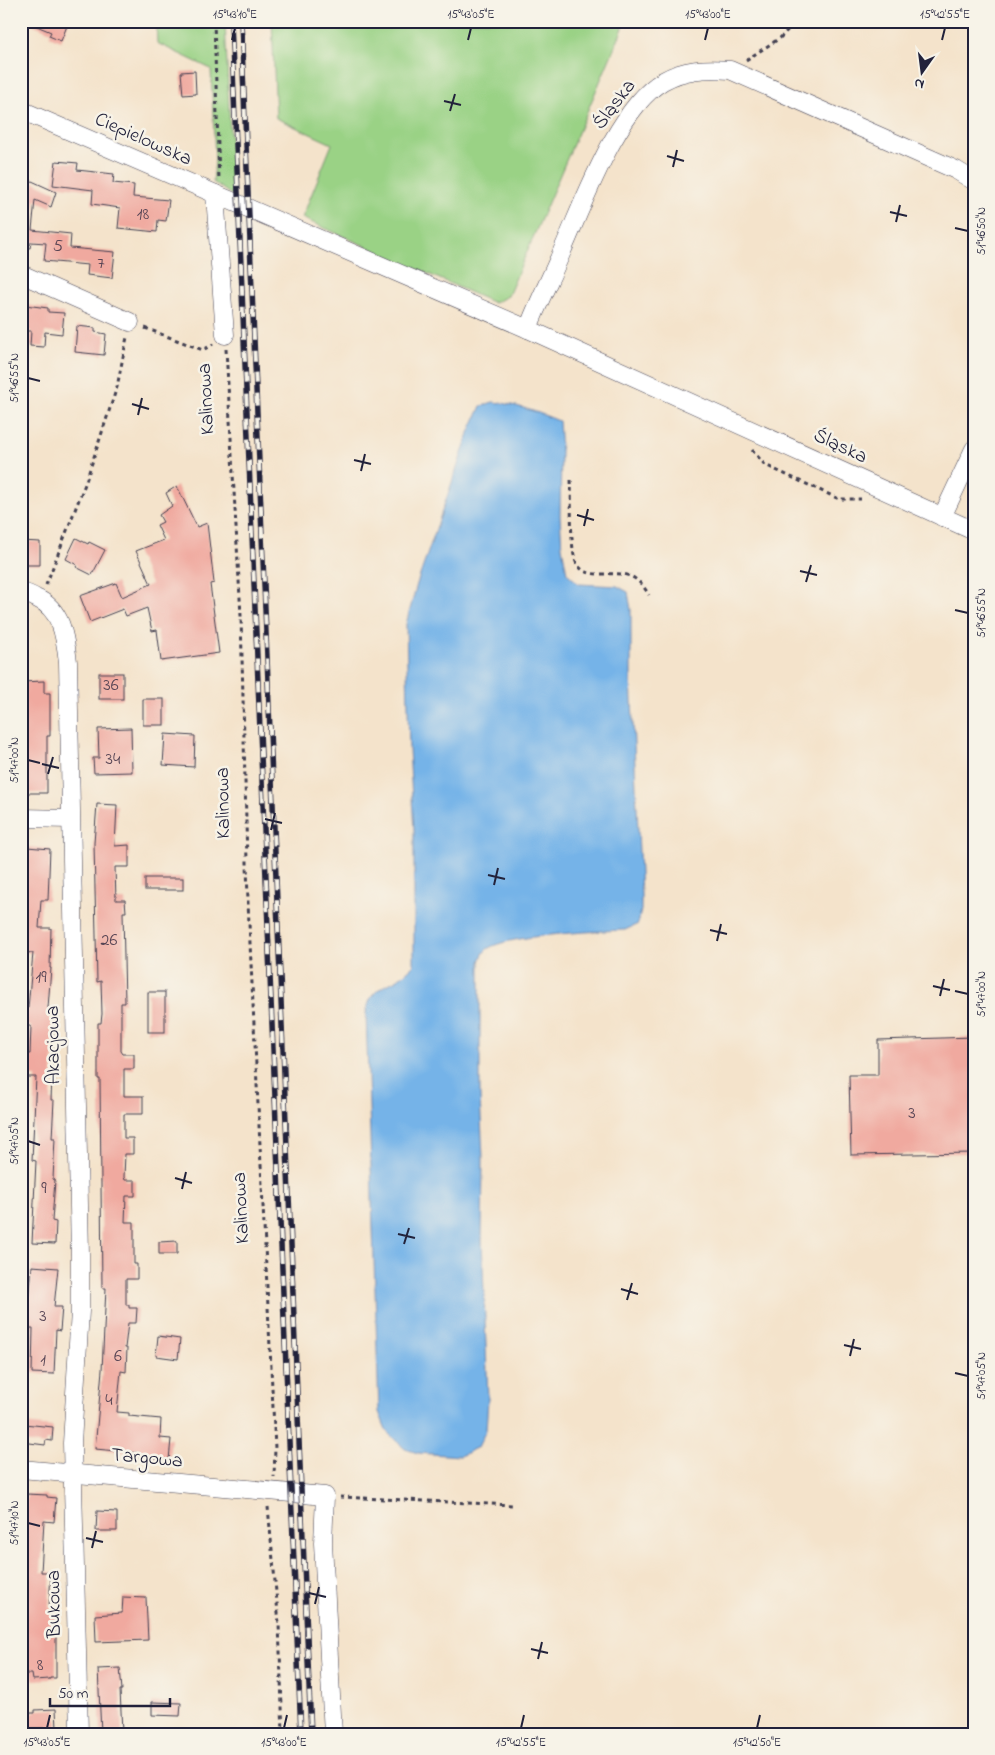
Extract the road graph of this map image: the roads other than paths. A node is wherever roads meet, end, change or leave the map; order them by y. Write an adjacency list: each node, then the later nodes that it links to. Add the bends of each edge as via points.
1 (21, 110): 3 (street, Ciepielowska)
2 (974, 181): 7 (street, Śląska, via 956,170 730,70 688,71 663,81 626,119 587,193)
3 (215, 194): 4 (street, Ciepielowska); 8 (street)
4 (249, 209): 7 (street, Śląska)
5 (21, 274): 6 (street)
6 (130, 322)
7 (528, 329): 10 (street, Śląska)
8 (225, 336)
9 (974, 448): 10 (street)
10 (942, 517): 11 (street, Śląska)
11 (974, 531)
12 (21, 592): 14 (street, Akacjowa, via 44,601 58,617 65,636)
13 (21, 818): 14 (street)
14 (70, 818): 16 (street, Akacjowa, via 80,1265)
15 (21, 1469): 16 (street, Targowa)
16 (73, 1474): 17 (street, Bukowa); 18 (street, Targowa, via 325,1496 323,1543)
17 (80, 1734)
18 (333, 1734)

